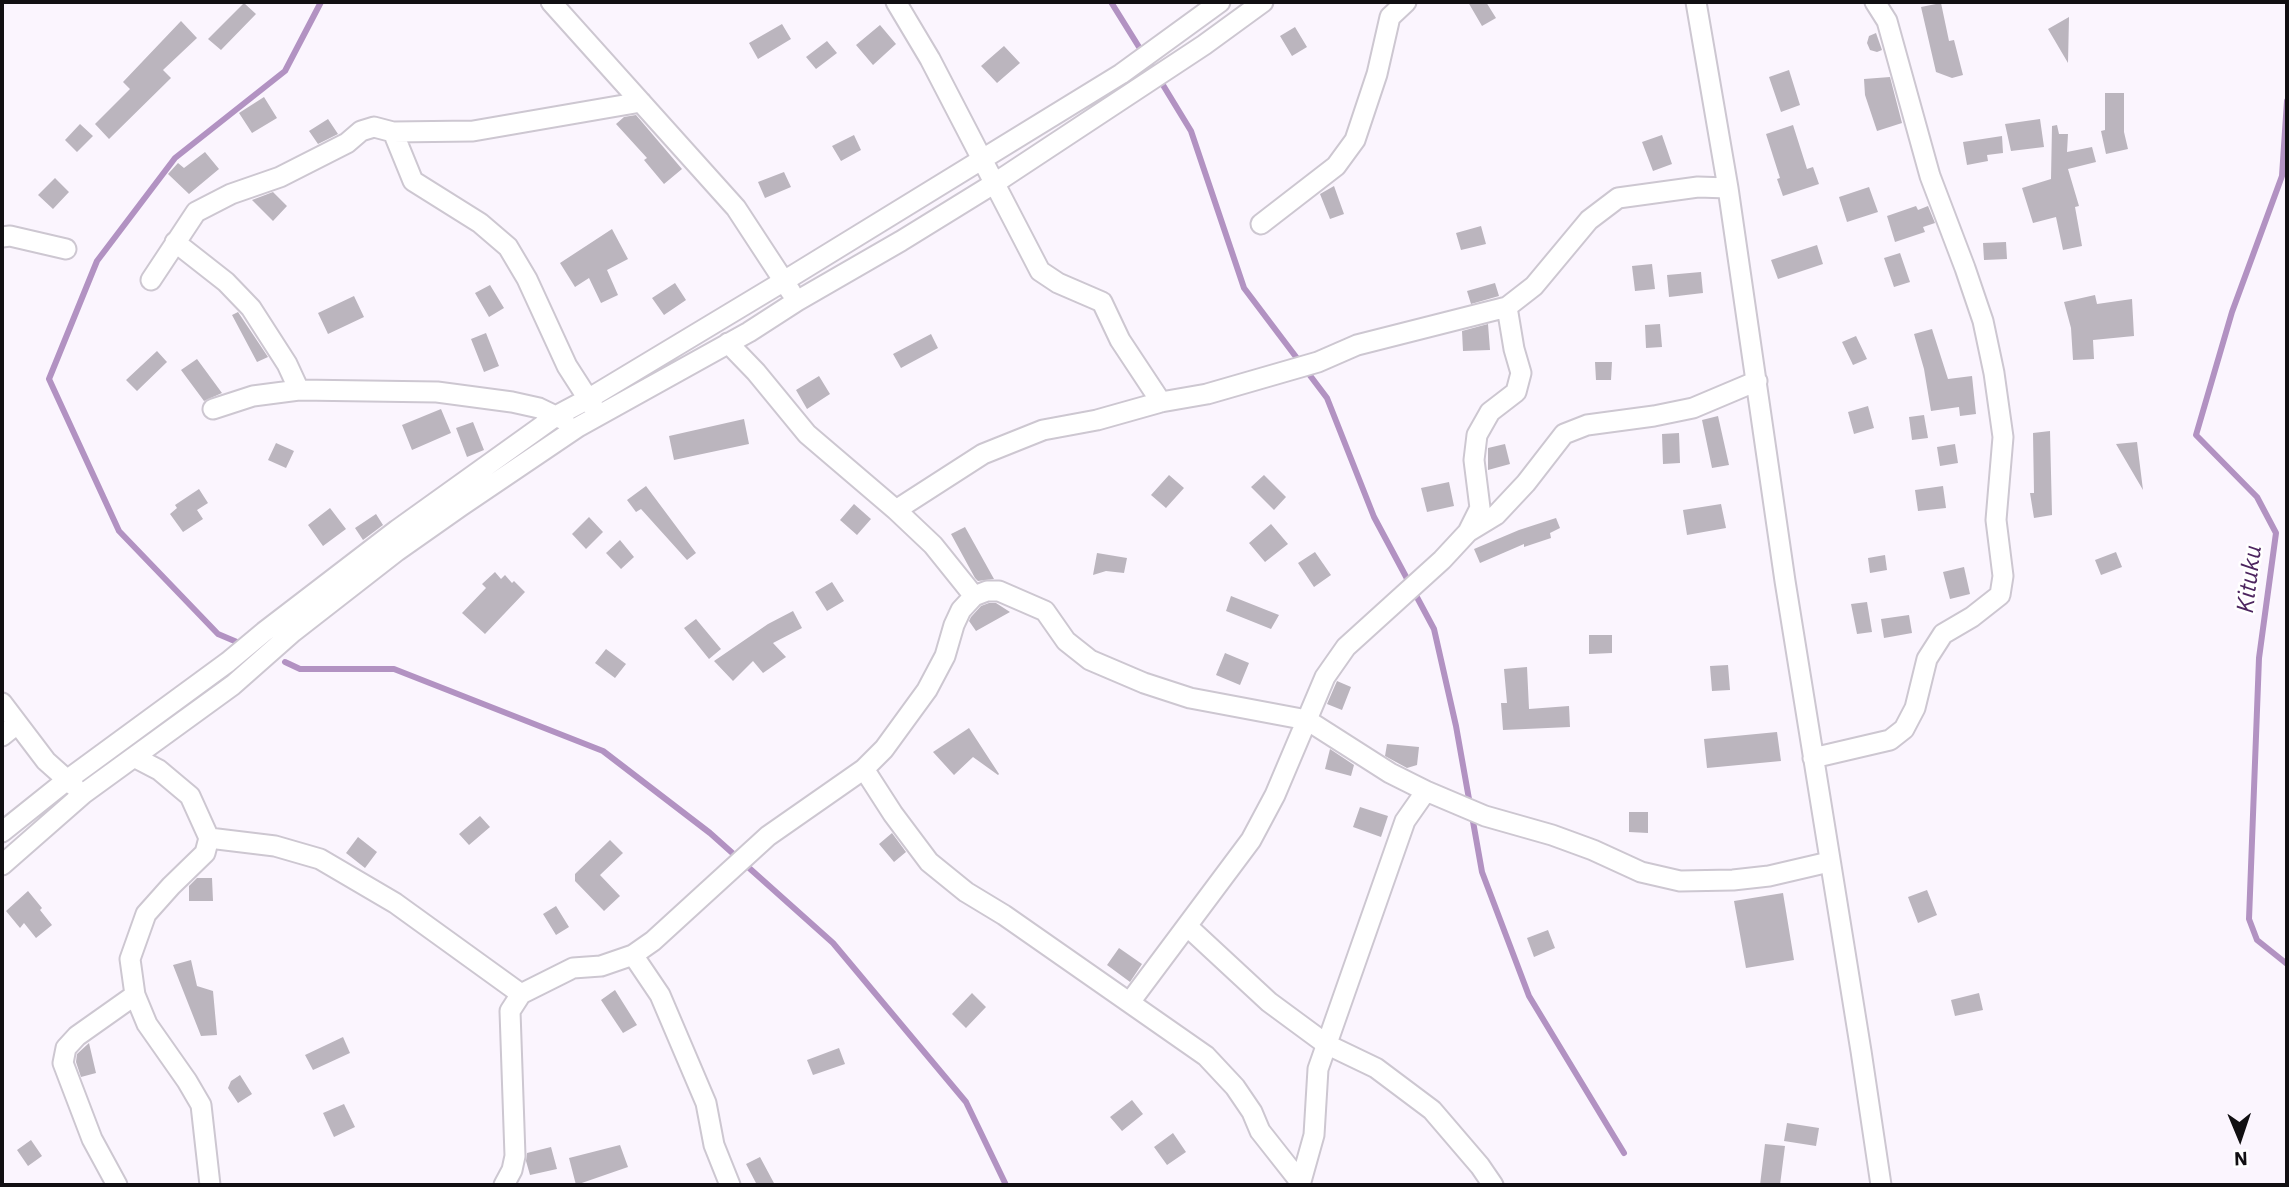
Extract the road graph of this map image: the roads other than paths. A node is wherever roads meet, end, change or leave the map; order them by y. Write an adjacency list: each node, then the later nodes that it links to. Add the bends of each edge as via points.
1 (551, 2): 10 (street)
2 (896, 2): 12 (street)
3 (1220, 2): 12 (street, via 1121,74)
4 (1263, 2): 13 (street)
5 (1406, 2): 15 (street, via 1391,18 1355,140 1336,166)
6 (1686, 2): 9 (street)
7 (1696, 2): 9 (street)
8 (1875, 2): 38 (street, via 1887,21 1930,176 1983,321 2003,437 1996,520 2003,576 2000,594 1943,634 1927,659 1915,708 1904,729 1890,740)
9 (1700, 24): 14 (street)
10 (641, 102): 11 (street, via 473,131); 20 (street, via 736,208)
11 (393, 132): 17 (street, via 374,127 361,131 347,143 280,177 231,194 196,212); 27 (street, via 413,181 480,223 508,247 567,366)
12 (982, 158): 13 (street); 20 (street)
13 (995, 183): 21 (street); 26 (street, via 1040,271 1058,284 1102,302 1120,340)
14 (1728, 188): 22 (street, via 1698,187 1618,198 1589,220 1534,286); 24 (street)
15 (1261, 224)
16 (2, 237): 18 (street)
17 (176, 242): 19 (street); 25 (street, via 251,308)
18 (66, 249)
19 (151, 280)
20 (784, 281): 21 (street); 27 (street)
21 (797, 301): 23 (street)
22 (1507, 307): 26 (street, via 1357,345 1318,362 1207,394); 32 (street, via 1521,373 1516,392 1490,412 1477,435 1474,460 1480,508)
23 (728, 343): 27 (street); 31 (street, via 807,434)
24 (1757, 381): 32 (street, via 1693,408 1587,425 1564,434 1496,515); 38 (street)
25 (299, 390): 28 (street, via 253,396); 29 (street, via 437,392 512,402)
26 (1161, 402): 31 (street, via 1043,430 983,454)
27 (593, 407): 29 (street); 30 (street)
28 (213, 409)
29 (555, 416): 30 (street); 40 (street)
30 (578, 427): 37 (street, via 397,551 233,685)
31 (897, 510): 33 (street, via 933,545)
32 (1468, 532): 35 (street, via 1346,647 1325,677)
33 (974, 597): 35 (street, via 999,591 1045,611 1066,641 1090,660 1143,683 1190,698); 39 (street, via 957,618 927,690 884,750)
34 (2, 703): 36 (street)
35 (1307, 720): 41 (street); 47 (street, via 1251,840)
36 (9, 730): 40 (street)
37 (134, 757): 42 (street); 44 (street, via 191,796)
38 (1813, 758): 45 (street)
39 (864, 769): 48 (street, via 768,836); 51 (street, via 929,862 965,892)
40 (67, 780): 42 (street); 43 (street)
41 (1426, 791): 45 (street, via 1485,816 1583,846 1640,872 1680,881 1769,876); 52 (street, via 1405,821)
42 (83, 794): 46 (street)
43 (2, 832)
44 (209, 838): 49 (street, via 205,853 146,914 130,959); 50 (street, via 275,846 320,859 395,903)
45 (1829, 862): 59 (street)
46 (2, 865)
47 (1187, 926): 51 (street); 52 (street, via 1269,1002)
48 (633, 955): 50 (street, via 601,966 573,968); 57 (street, via 660,995 706,1103 714,1145)
49 (135, 995): 54 (street, via 77,1037 66,1048 63,1063 92,1139); 55 (street, via 147,1024 201,1105)
50 (521, 995): 56 (street, via 510,1011 515,1156)
51 (1130, 1002): 53 (street, via 1206,1056 1235,1087 1260,1131)
52 (1326, 1044): 53 (street, via 1318,1069 1314,1135); 58 (street, via 1376,1068 1432,1111)
53 (1301, 1184)
54 (117, 1185)
55 (211, 1185)
56 (504, 1185)
57 (730, 1185)
58 (1493, 1185)
59 (1881, 1185)

